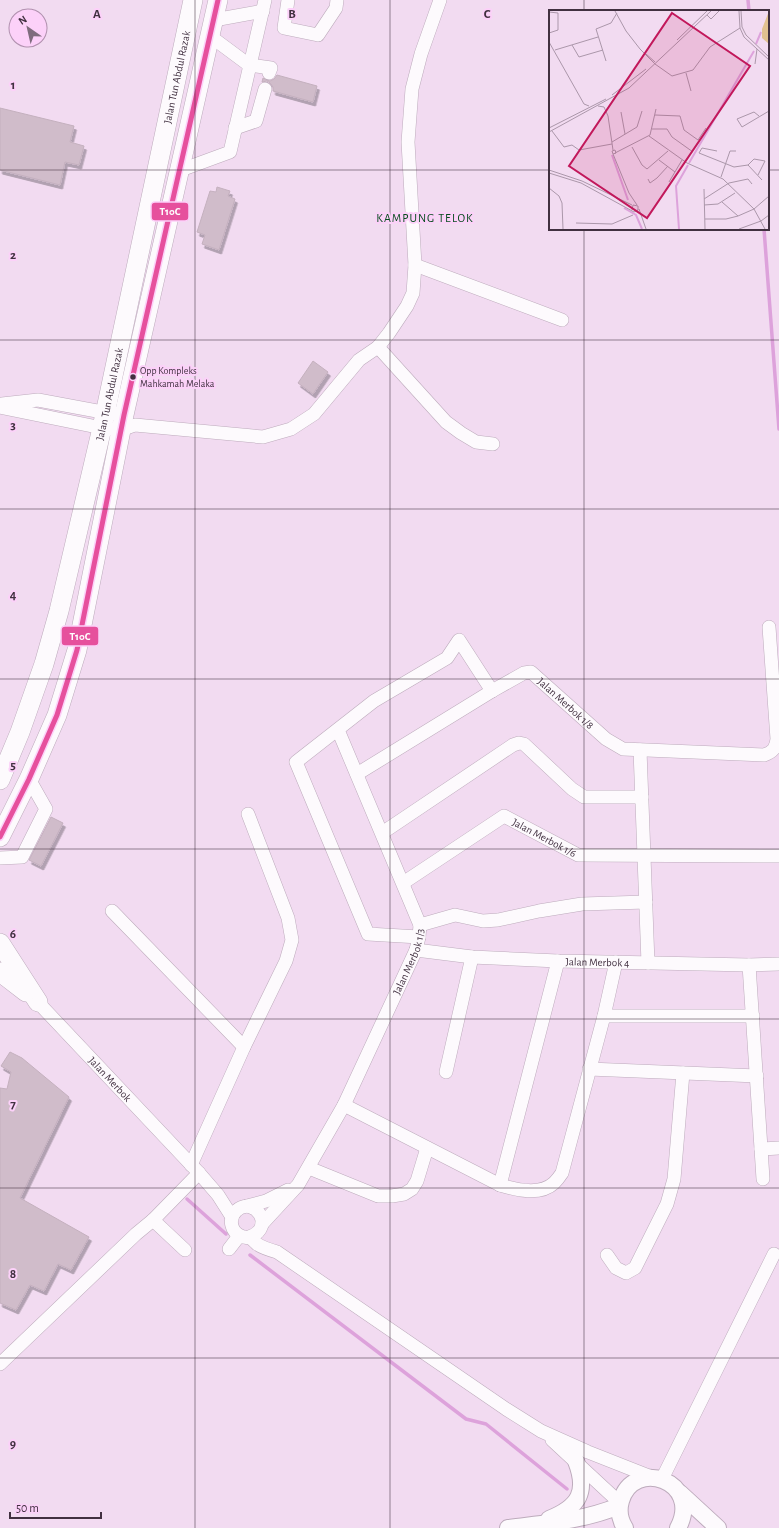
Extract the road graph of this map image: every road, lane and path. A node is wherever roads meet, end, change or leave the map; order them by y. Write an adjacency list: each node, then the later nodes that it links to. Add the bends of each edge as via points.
1 (193, 0): 17 (highway, Jalan Tun Abdul Razak)
2 (218, 0): 7 (highway, Jalan Tun Abdul Razak)
3 (288, 0): 4 (street, via 284,28 318,35 336,8)
4 (337, 0)
5 (440, 0): 13 (street, via 421,54 412,97 408,142)
6 (264, 6): 7 (street); 8 (street)
7 (212, 28): 8 (street); 12 (highway, Jalan Tun Abdul Razak)
8 (249, 65): 9 (street, via 271,68); 11 (street)
9 (269, 73)
10 (265, 89): 11 (street, via 256,121)
11 (235, 128): 12 (street, via 230,152)
12 (181, 170): 18 (highway, Jalan Tun Abdul Razak)
13 (415, 265): 14 (street); 15 (street, via 413,293 408,306)
14 (562, 320)
15 (378, 347): 18 (street, via 359,360 314,414 291,429 263,437); 19 (street, via 446,422 476,442)
16 (0, 406): 17 (street); 17 (street, via 38,400)
17 (103, 420): 18 (street); 26 (highway, Jalan Tun Abdul Razak, via 59,611 44,664)
18 (127, 423): 25 (highway, Jalan Tun Abdul Razak, via 77,650 57,715)
19 (493, 444)
20 (769, 627): 23 (street, Jalan Merbok 1/8, via 777,739 774,750 764,755)
21 (492, 691): 22 (street, via 459,640 447,658 374,701); 23 (street, Jalan Merbok 1/8, via 524,673 531,672 614,745 623,749); 24 (street, Jalan Merbok 1/8)
22 (338, 730): 24 (street, Jalan Merbok 1/3); 37 (street, Jalan Merbok 4, via 296,762 368,934)
23 (640, 750): 27 (street)
24 (357, 774): 29 (street, Jalan Merbok 1/3)
25 (29, 779): 30 (highway, Jalan Tun Abdul Razak); 33 (street, via 46,809 22,857)
26 (0, 780)
27 (642, 798): 29 (street, via 584,797 524,744 519,743); 31 (street)
28 (248, 814): 50 (street, via 288,918 292,940 286,962)
29 (382, 833): 34 (street, Jalan Merbok 1/3)
30 (0, 837)
31 (644, 855): 32 (street, Jalan Merbok 1/6); 34 (street, Jalan Merbok 1/6, via 578,854 504,816); 35 (street)
32 (779, 856)
33 (0, 858)
34 (403, 883): 37 (street, Jalan Merbok 1/3)
35 (646, 902): 37 (street, via 582,904 498,920 483,921 455,915); 42 (street)
36 (112, 911): 50 (street)
37 (418, 937): 39 (street, Jalan Merbok 4); 55 (street, Jalan Merbok 1/3)
38 (0, 943): 47 (highway)
39 (472, 957): 40 (street, Jalan Merbok 4); 52 (street)
40 (558, 961): 41 (street, Jalan Merbok 4); 63 (street)
41 (616, 962): 42 (street, Jalan Merbok 4); 48 (street)
42 (648, 962): 44 (street, Jalan Merbok 4)
43 (779, 964): 44 (street, Jalan Merbok 4)
44 (750, 965): 49 (street)
45 (0, 966): 47 (street, Jalan Merbok)
46 (0, 972): 47 (highway)
47 (38, 1002): 60 (street, Jalan Merbok)
48 (604, 1016): 49 (street); 51 (street)
49 (753, 1016): 54 (street)
50 (244, 1048): 60 (street)
51 (590, 1070): 53 (street); 63 (street, via 562,1173 554,1183 543,1189 516,1190)
52 (446, 1072)
53 (683, 1073): 54 (street); 74 (street, via 674,1179 667,1204 635,1268 626,1273 616,1268)
54 (757, 1076): 58 (street)
55 (344, 1105): 56 (street); 59 (street, Jalan Merbok 1/3)
56 (427, 1148): 59 (street, via 417,1181 412,1189 404,1194 378,1196); 63 (street)
57 (779, 1148): 58 (street)
58 (761, 1149): 61 (street)
59 (309, 1168): 62 (street, Jalan Merbok 1/3)
60 (195, 1169): 64 (street, Jalan Merbok); 67 (street)
61 (763, 1179)
62 (298, 1185): 65 (street, Jalan Merbok 1/3, via 275,1197); 68 (street, Jalan Merbok 1/3)
63 (500, 1185)
64 (218, 1195): 65 (street, Jalan Merbok); 66 (street, Jalan Merbok)
65 (244, 1207): 66 (street, via 237,1210); 68 (street, via 252,1207 260,1214)
66 (232, 1217): 69 (street, via 232,1228)
67 (153, 1220): 71 (street); 75 (street)
68 (262, 1226): 69 (street, via 254,1236); 72 (street, via 264,1236)
69 (244, 1236): 70 (street); 72 (street)
70 (228, 1249)
71 (185, 1250)
72 (277, 1252): 76 (street)
73 (774, 1254): 78 (street)
74 (606, 1255)
75 (0, 1364)
76 (542, 1431): 77 (street); 78 (street)
77 (576, 1461): 79 (street); 80 (main road, via 582,1487 572,1507)
78 (664, 1481): 79 (main road, via 644,1478 635,1482 627,1488); 83 (main road, via 681,1496 683,1518); 84 (main road)
79 (620, 1504): 80 (main road, via 588,1517); 82 (main road, via 620,1517)
80 (531, 1525): 81 (main road)
81 (508, 1528)
82 (625, 1528)
83 (678, 1528)
84 (717, 1528)

